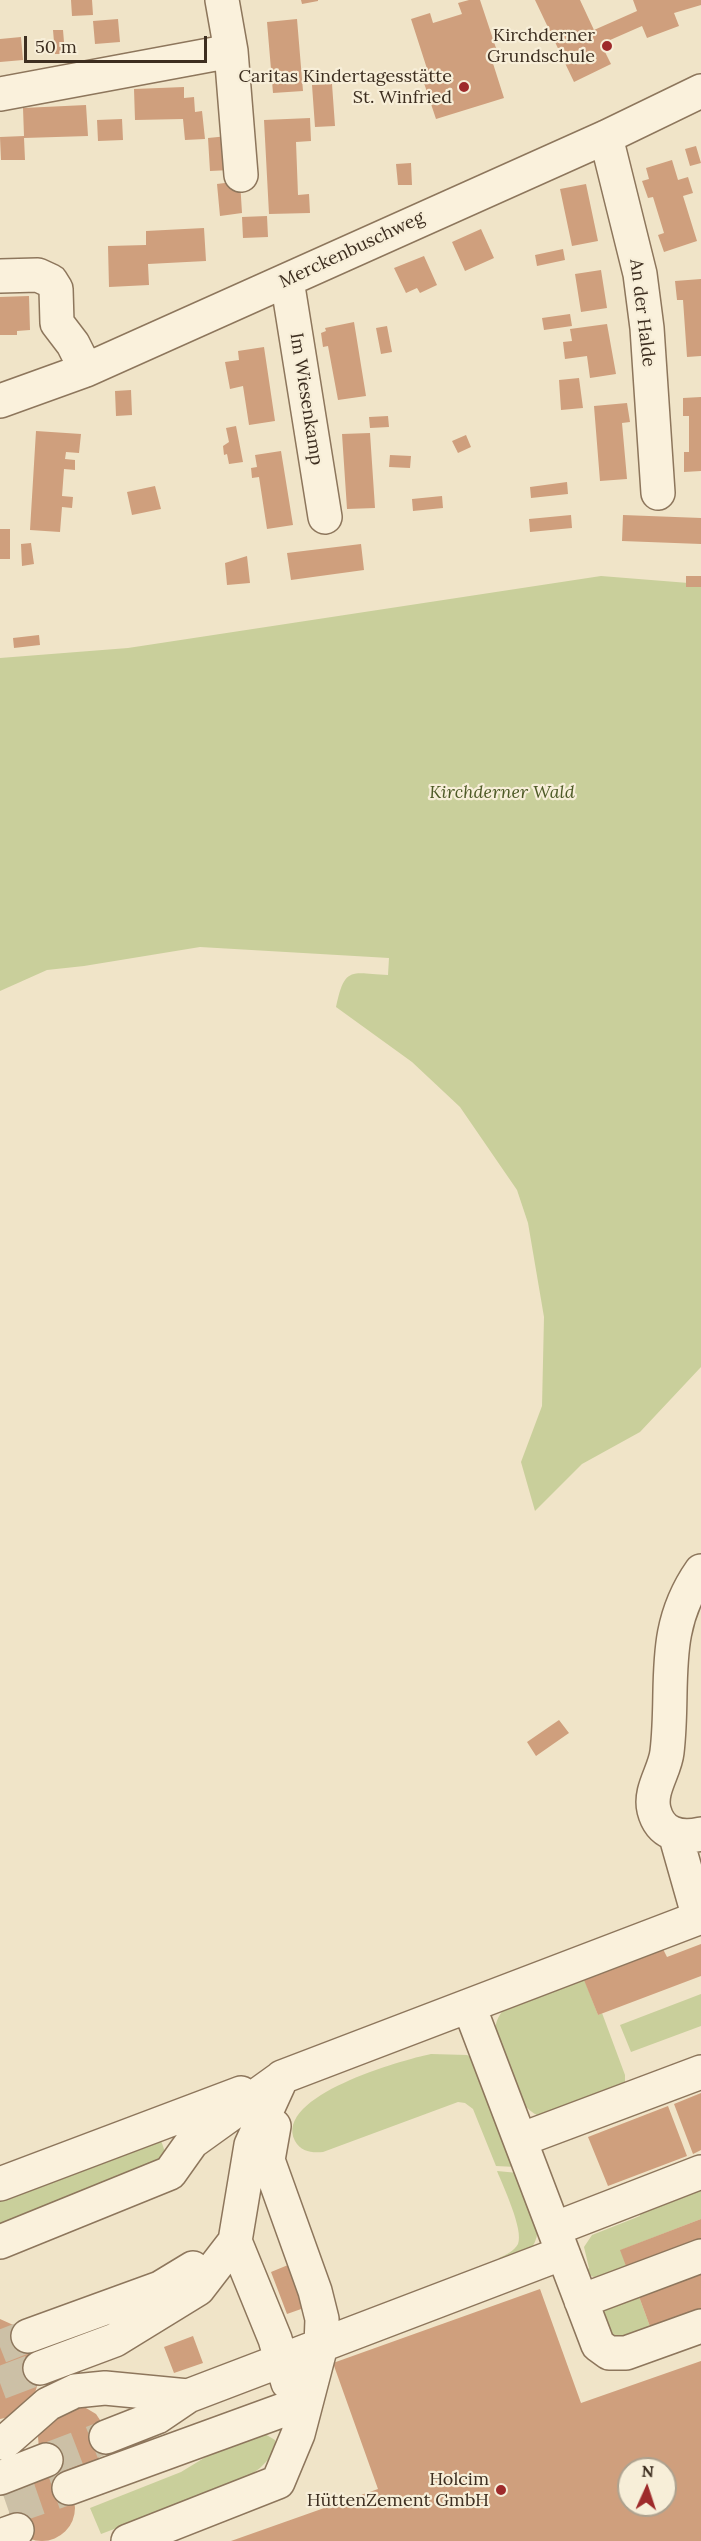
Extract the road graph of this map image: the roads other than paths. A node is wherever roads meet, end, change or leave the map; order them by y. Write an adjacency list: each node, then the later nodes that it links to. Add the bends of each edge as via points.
1 (222, 0): 2 (street)
2 (231, 51): 4 (street); 6 (street)
3 (701, 91): 5 (street, Merckenbuschweg)
4 (0, 94)
5 (606, 137): 8 (street, Merckenbuschweg); 11 (street, An der Halde, via 640,274)
6 (241, 175)
7 (0, 276): 9 (street, via 38,275 51,281 56,289 57,323)
8 (287, 280): 9 (street, Merckenbuschweg); 12 (street, Im Wiesenkamp)
9 (86, 370): 10 (street, Merckenbuschweg)
10 (0, 400)
11 (658, 493)
12 (325, 517)
13 (701, 1571): 14 (street, via 676,1618 670,1654 667,1756 655,1790 654,1810 663,1825)
14 (688, 1836): 15 (street)
15 (700, 1917): 16 (street)
16 (469, 2006): 18 (street); 19 (street)
17 (701, 2072): 19 (street)
18 (282, 2077): 21 (street); 22 (street, via 251,2145); 24 (street, via 192,2142 170,2173); 29 (street, via 268,2160 315,2291 322,2319)
19 (520, 2140): 23 (street)
20 (701, 2172): 23 (street)
21 (0, 2184)
22 (235, 2241): 28 (street, via 160,2288); 30 (street); 31 (street, via 198,2289 115,2340)
23 (559, 2241): 26 (street); 29 (street)
24 (0, 2242)
25 (701, 2256): 26 (street)
26 (581, 2301): 27 (street, via 598,2345 609,2353 626,2353)
27 (701, 2326)
28 (28, 2336)
29 (321, 2346): 30 (street); 33 (street)
30 (282, 2361): 32 (street); 33 (street)
31 (40, 2368)
32 (188, 2396): 34 (street, via 157,2417); 35 (street, via 105,2388 75,2391 48,2404)
33 (296, 2420): 38 (street, via 192,2443); 39 (street, via 278,2482)
34 (105, 2437)
35 (0, 2443)
36 (46, 2460): 37 (street)
37 (0, 2478)
38 (72, 2497)
39 (128, 2541)

